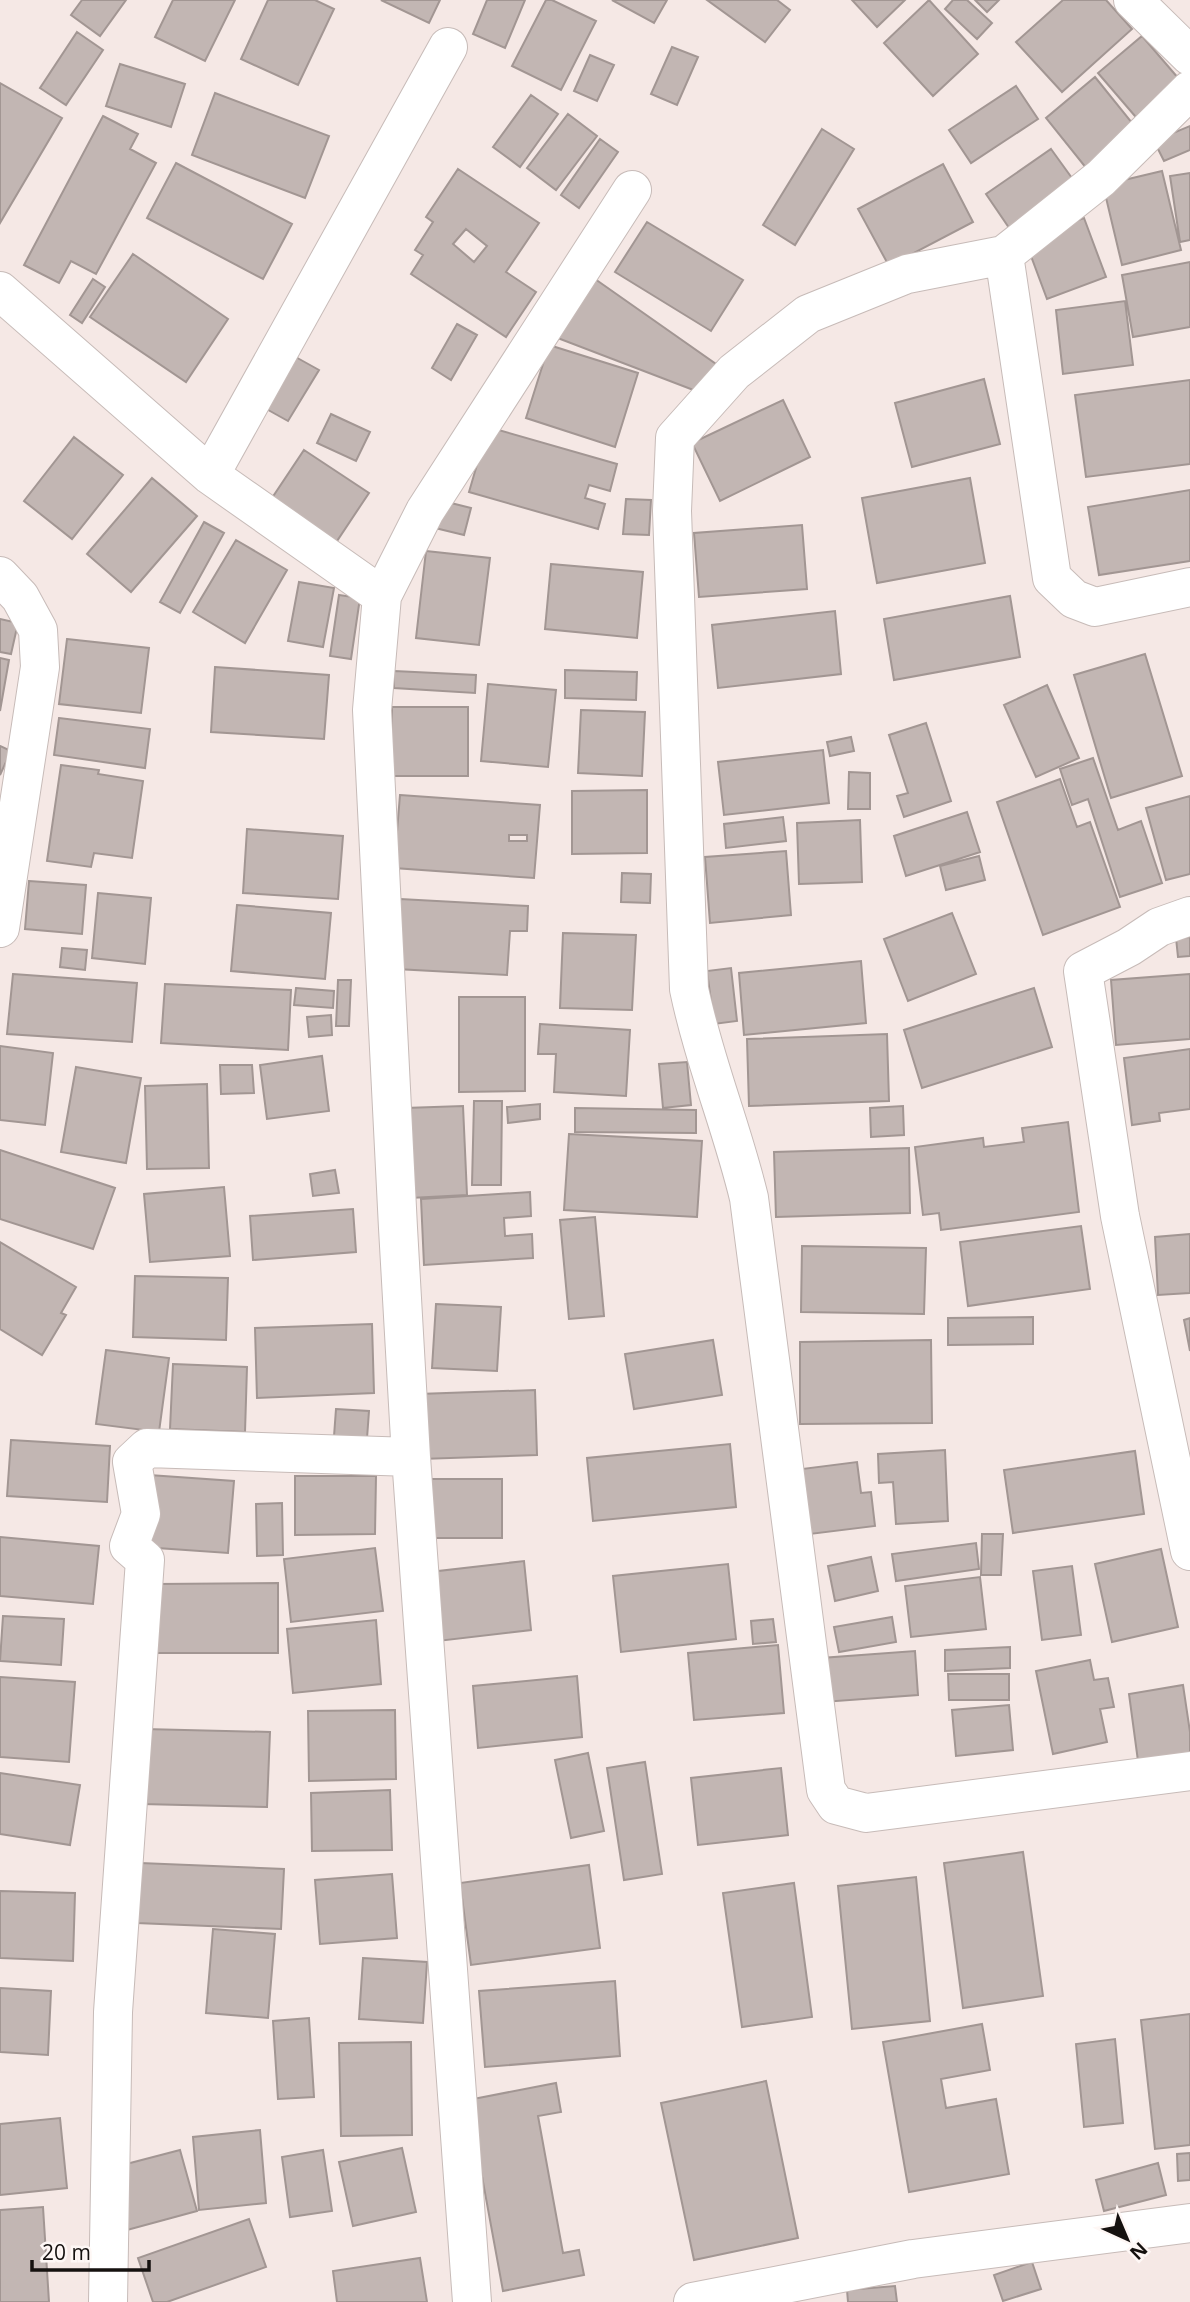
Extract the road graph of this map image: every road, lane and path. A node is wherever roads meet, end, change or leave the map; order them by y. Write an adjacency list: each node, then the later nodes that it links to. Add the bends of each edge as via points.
1 (1133, 0): 3 (street)
2 (448, 47): 8 (street)
3 (1190, 56)
4 (1190, 90): 6 (street, via 1101,178)
5 (632, 190): 11 (street, via 425,511)
6 (1004, 254): 10 (street, via 1052,578 1074,599 1095,607); 17 (street, via 907,274 808,314 734,372 675,438 672,511 689,989 749,1198 826,1790 836,1805 866,1813)
7 (0, 291): 8 (street)
8 (210, 475): 11 (street)
9 (0, 576): 12 (street, via 20,597 38,630 40,667)
10 (1190, 587)
11 (382, 596): 15 (street, via 372,710)
12 (7, 839): 14 (street)
13 (1190, 916): 16 (street, via 1159,927 1083,971 1120,1216)
14 (0, 928)
15 (411, 1457): 19 (street, via 147,1448 132,1462 141,1514 130,1546 145,1560 113,2012); 20 (street)
16 (1190, 1551)
17 (1190, 1771)
18 (1190, 2223): 21 (street, via 913,2259)
19 (108, 2302)
20 (472, 2302)
21 (693, 2302)

